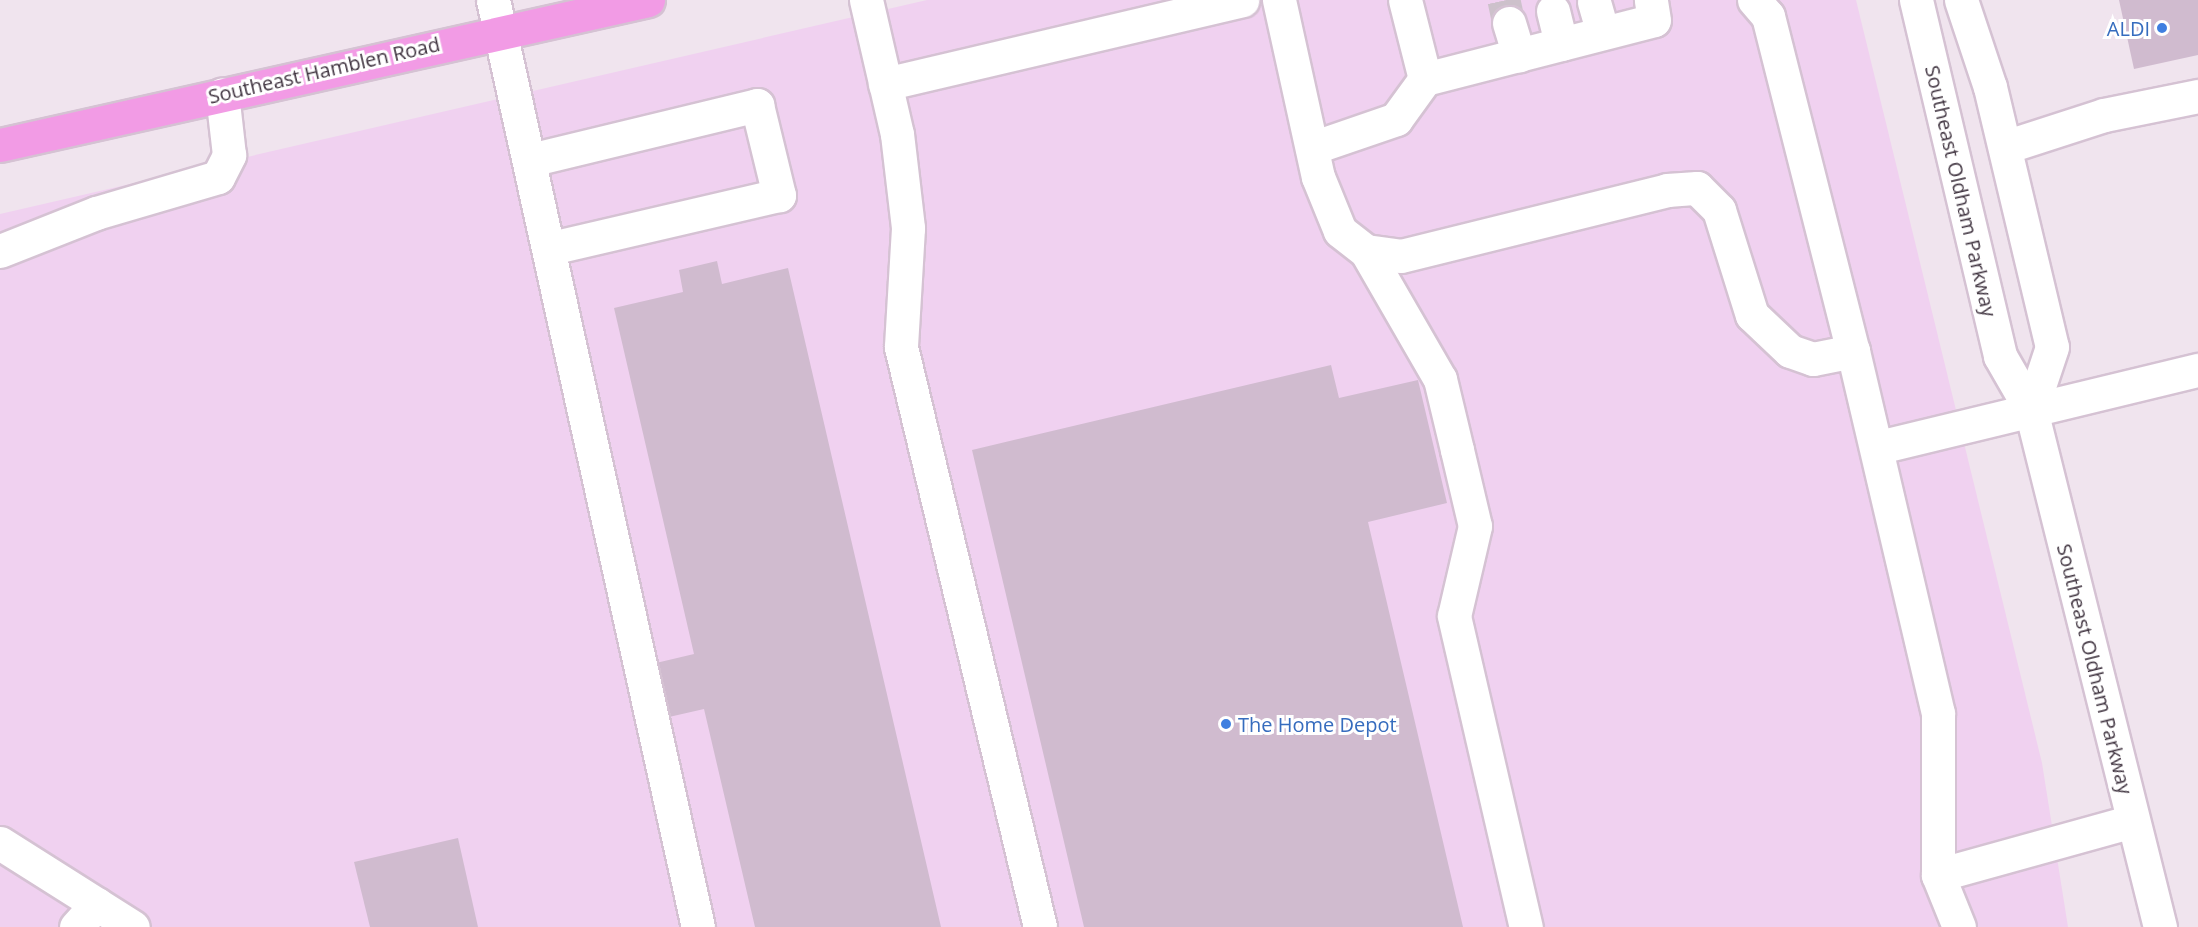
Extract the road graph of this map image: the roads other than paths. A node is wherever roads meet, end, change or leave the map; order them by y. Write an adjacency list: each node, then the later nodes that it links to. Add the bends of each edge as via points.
1 (648, 0): 12 (main road, Southeast Hamblen Road)
2 (866, 0): 18 (street)
3 (1242, 0): 18 (street)
4 (1279, 0): 23 (street)
5 (1405, 0): 17 (street)
6 (1651, 0): 14 (street, via 1654,20)
7 (1754, 0): 28 (street, via 1767,15)
8 (1916, 0): 30 (street, Southeast Oldham Parkway, via 2000,356)
9 (1961, 0): 22 (street)
10 (1594, 2): 14 (street)
11 (1553, 11): 15 (street)
12 (497, 15): 19 (main road, Southeast Hamblen Road); 24 (street)
13 (1509, 23): 16 (street)
14 (1603, 33): 15 (street)
15 (1562, 44): 16 (street)
16 (1519, 55): 17 (street)
17 (1425, 79): 23 (street, via 1396,119)
18 (885, 84): 38 (street, via 897,134 908,228 901,347)
19 (222, 94): 21 (main road, Southeast Hamblen Road); 26 (street, via 229,155 218,177 96,213)
20 (2198, 96): 22 (street, via 2104,115)
21 (0, 145)
22 (2005, 147): 30 (street, via 2052,347)
23 (1312, 148): 27 (street, via 1318,177 1340,231)
24 (530, 160): 25 (street); 25 (street, via 758,105 780,195)
25 (551, 248): 37 (street)
26 (0, 251)
27 (1366, 251): 28 (street, via 1401,256 1666,190 1697,188 1719,210 1752,315 1790,351 1813,359); 39 (street, via 1440,379 1475,526 1454,616)
28 (1854, 351): 31 (street)
29 (2198, 370): 30 (street)
30 (2031, 410): 31 (street); 32 (street, Southeast Oldham Parkway)
31 (1879, 447): 34 (street, via 1938,713)
32 (2133, 821): 34 (street); 41 (street, Southeast Oldham Parkway)
33 (0, 843): 35 (street)
34 (1938, 875): 40 (street)
35 (86, 915): 36 (street)
36 (133, 927)
37 (698, 927)
38 (1040, 927)
39 (1526, 927)
40 (1959, 927)
41 (2160, 927)

